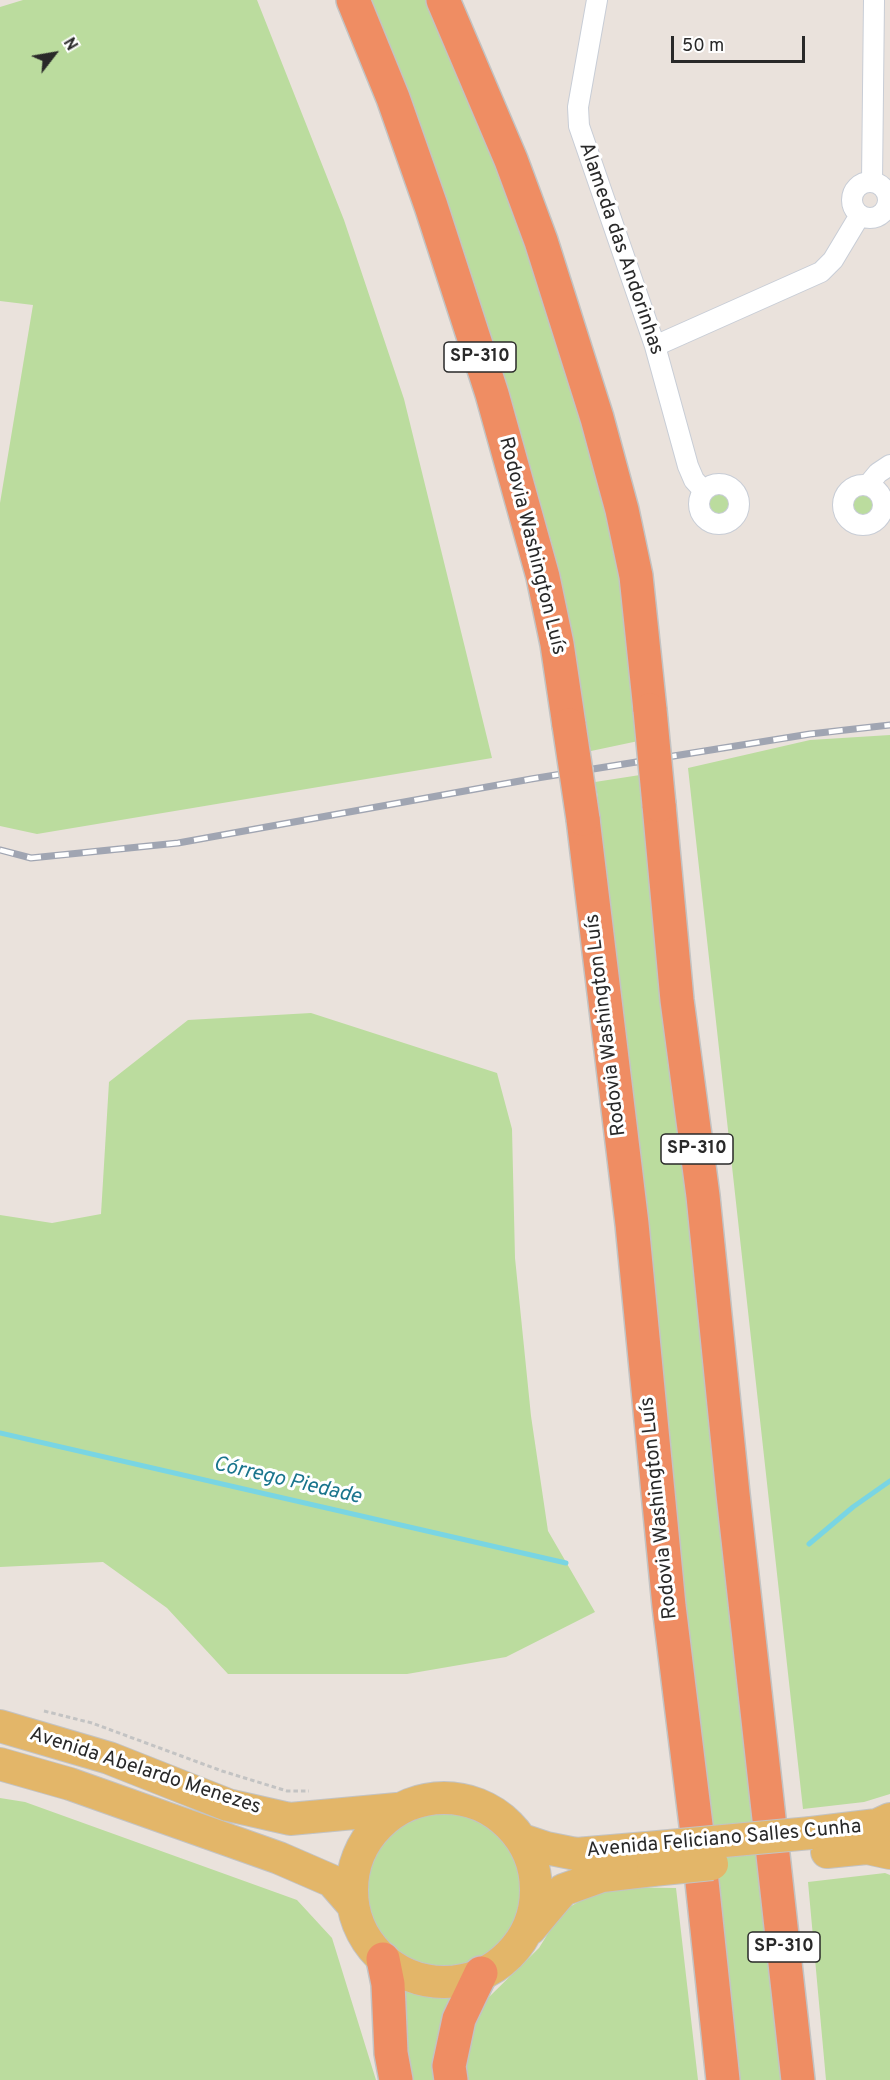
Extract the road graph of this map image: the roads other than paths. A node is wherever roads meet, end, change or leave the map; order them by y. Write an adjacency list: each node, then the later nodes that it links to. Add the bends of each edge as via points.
1 (353, 0): 16 (highway, Rodovia Washington Luís / SP-310, bridge, via 405,130 492,394 543,577 557,644 583,819 632,1224 669,1606)
2 (443, 0): 14 (highway, SP-310, bridge, via 541,241 597,418 636,576 677,1000 704,1208)
3 (597, 0): 7 (street, Alameda das Andorinhas, via 578,107 579,126)
4 (874, 0): 5 (street)
5 (873, 182): 6 (street, via 858,187 853,194 852,202); 6 (street, via 885,191 887,207 876,217)
6 (860, 215): 7 (street, via 833,260 821,272)
7 (655, 346): 10 (street, Alameda das Andorinhas, via 688,466)
8 (890, 465): 9 (street)
9 (868, 485)
10 (704, 491)
11 (0, 1726): 13 (main road, Avenida Abelardo Menezes, via 109,1758 228,1805 290,1819)
12 (0, 1764): 21 (main road, Avenida Abelardo Menezes, via 70,1784 279,1858 332,1881)
13 (397, 1809): 17 (main road, via 423,1799 451,1797 479,1804 503,1819); 21 (main road, via 379,1822 360,1850 351,1882)
14 (769, 1813): 29 (highway, SP-310); 30 (highway)
15 (890, 1819): 18 (main road, Avenida Feliciano Salles Cunha)
16 (696, 1825): 27 (highway); 28 (highway, Rodovia Washington Luís / SP-310)
17 (522, 1840): 20 (main road, Avenida Feliciano Salles Cunha, via 576,1854); 22 (main road, via 531,1858 536,1888 532,1918)
18 (811, 1843): 19 (main road, Avenida Feliciano Salles Cunha); 20 (main road, Avenida Feliciano Salles Cunha, bridge)
19 (890, 1853)
20 (650, 1859): 22 (main road, Avenida Feliciano Salles Cunha, via 563,1890)
21 (352, 1904): 23 (main road, via 368,1943)
22 (524, 1936): 24 (main road, via 510,1955)
23 (383, 1959): 24 (main road, via 398,1970 434,1982 453,1982); 25 (highway)
24 (481, 1973): 26 (highway, via 459,2019 449,2066)
25 (396, 2080)
26 (451, 2080)
27 (706, 2080)
28 (723, 2080)
29 (798, 2080)
30 (820, 2080)

